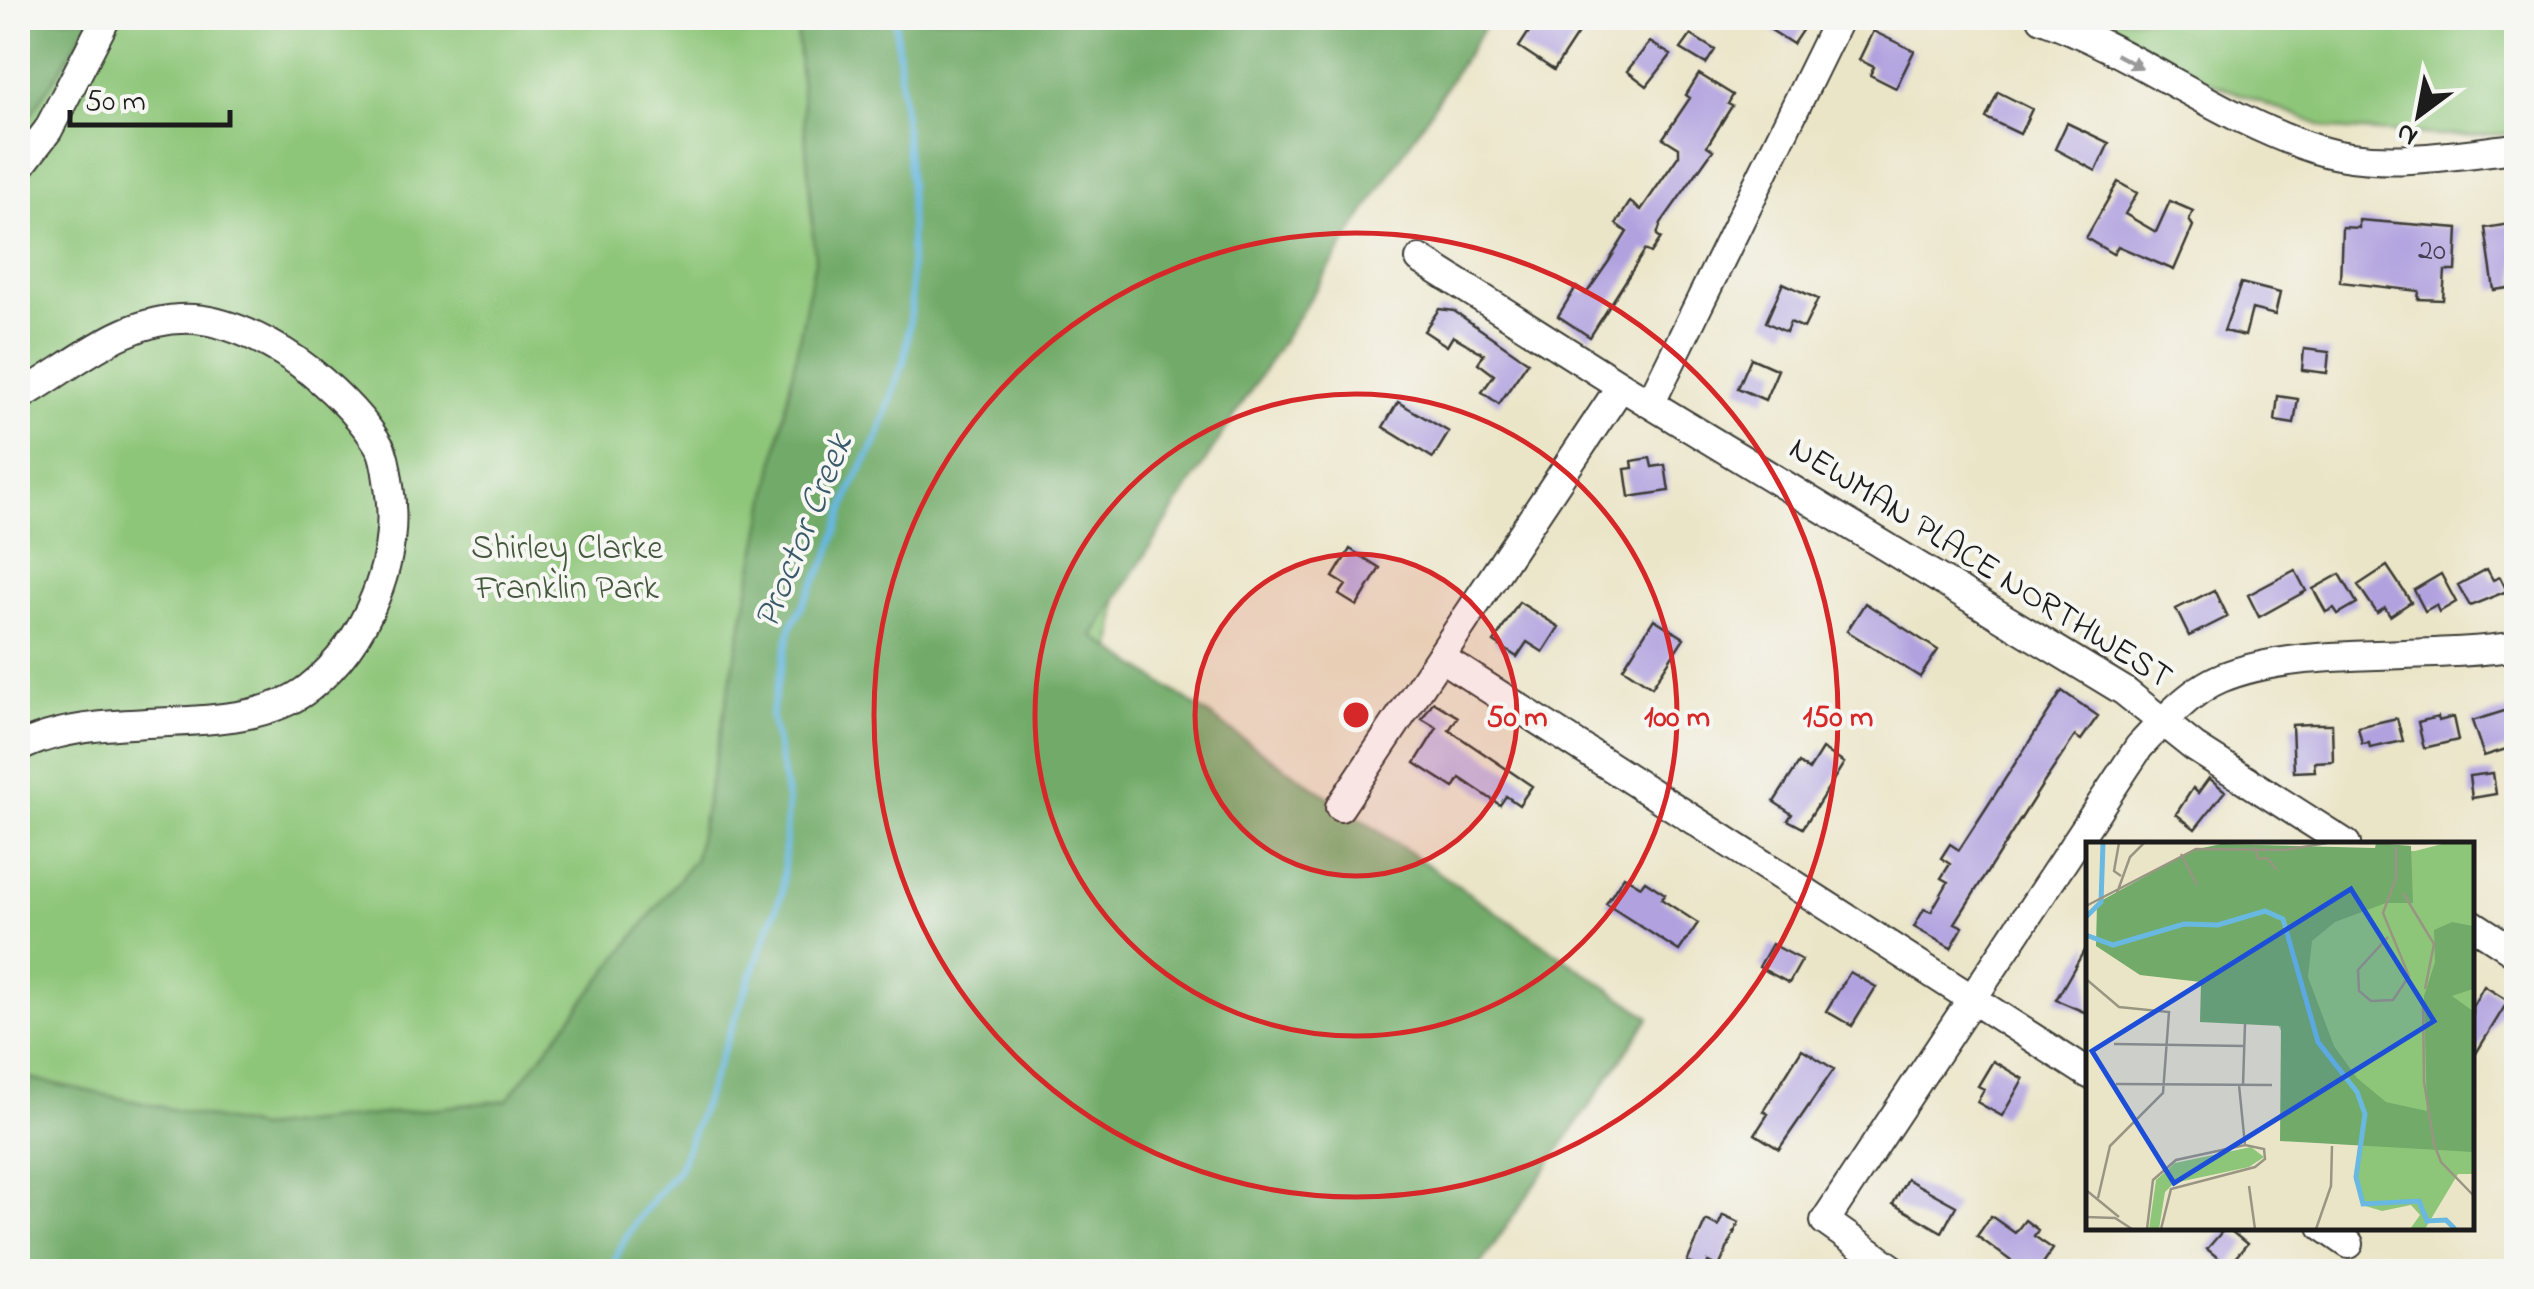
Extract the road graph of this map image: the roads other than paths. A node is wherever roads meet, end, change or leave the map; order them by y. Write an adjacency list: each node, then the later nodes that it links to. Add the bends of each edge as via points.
1 (106, 18): 5 (street, via 48,130)
2 (1839, 18): 9 (street)
3 (2042, 18): 4 (street, one-way to 4, via 2212,106 2320,151 2424,158)
4 (2516, 148)
5 (18, 169)
6 (1420, 258): 7 (street, NEWMAN PLACE NORTHWEST)
7 (1622, 386): 9 (street, NEWMAN PLACE NORTHWEST); 11 (street)
8 (18, 397): 13 (street, via 126,331 195,319 246,334 287,352 358,416 383,453 391,538 370,610 341,658 286,705 258,714 80,728)
9 (1651, 402): 12 (street, NEWMAN PLACE NORTHWEST, via 2124,692)
10 (2516, 646): 12 (street, via 2269,663 2217,679)
11 (1440, 656): 14 (street); 18 (street)
12 (2161, 723): 15 (street, NEWMAN PLACE NORTHWEST); 18 (street)
13 (18, 748)
14 (1340, 807)
15 (2343, 842)
16 (2474, 925): 17 (street)
17 (2512, 950)
18 (1972, 996): 19 (street); 22 (street, via 1826,1221)
19 (2086, 1072)
20 (2326, 1229): 21 (street)
21 (2349, 1244)
22 (1898, 1272)

